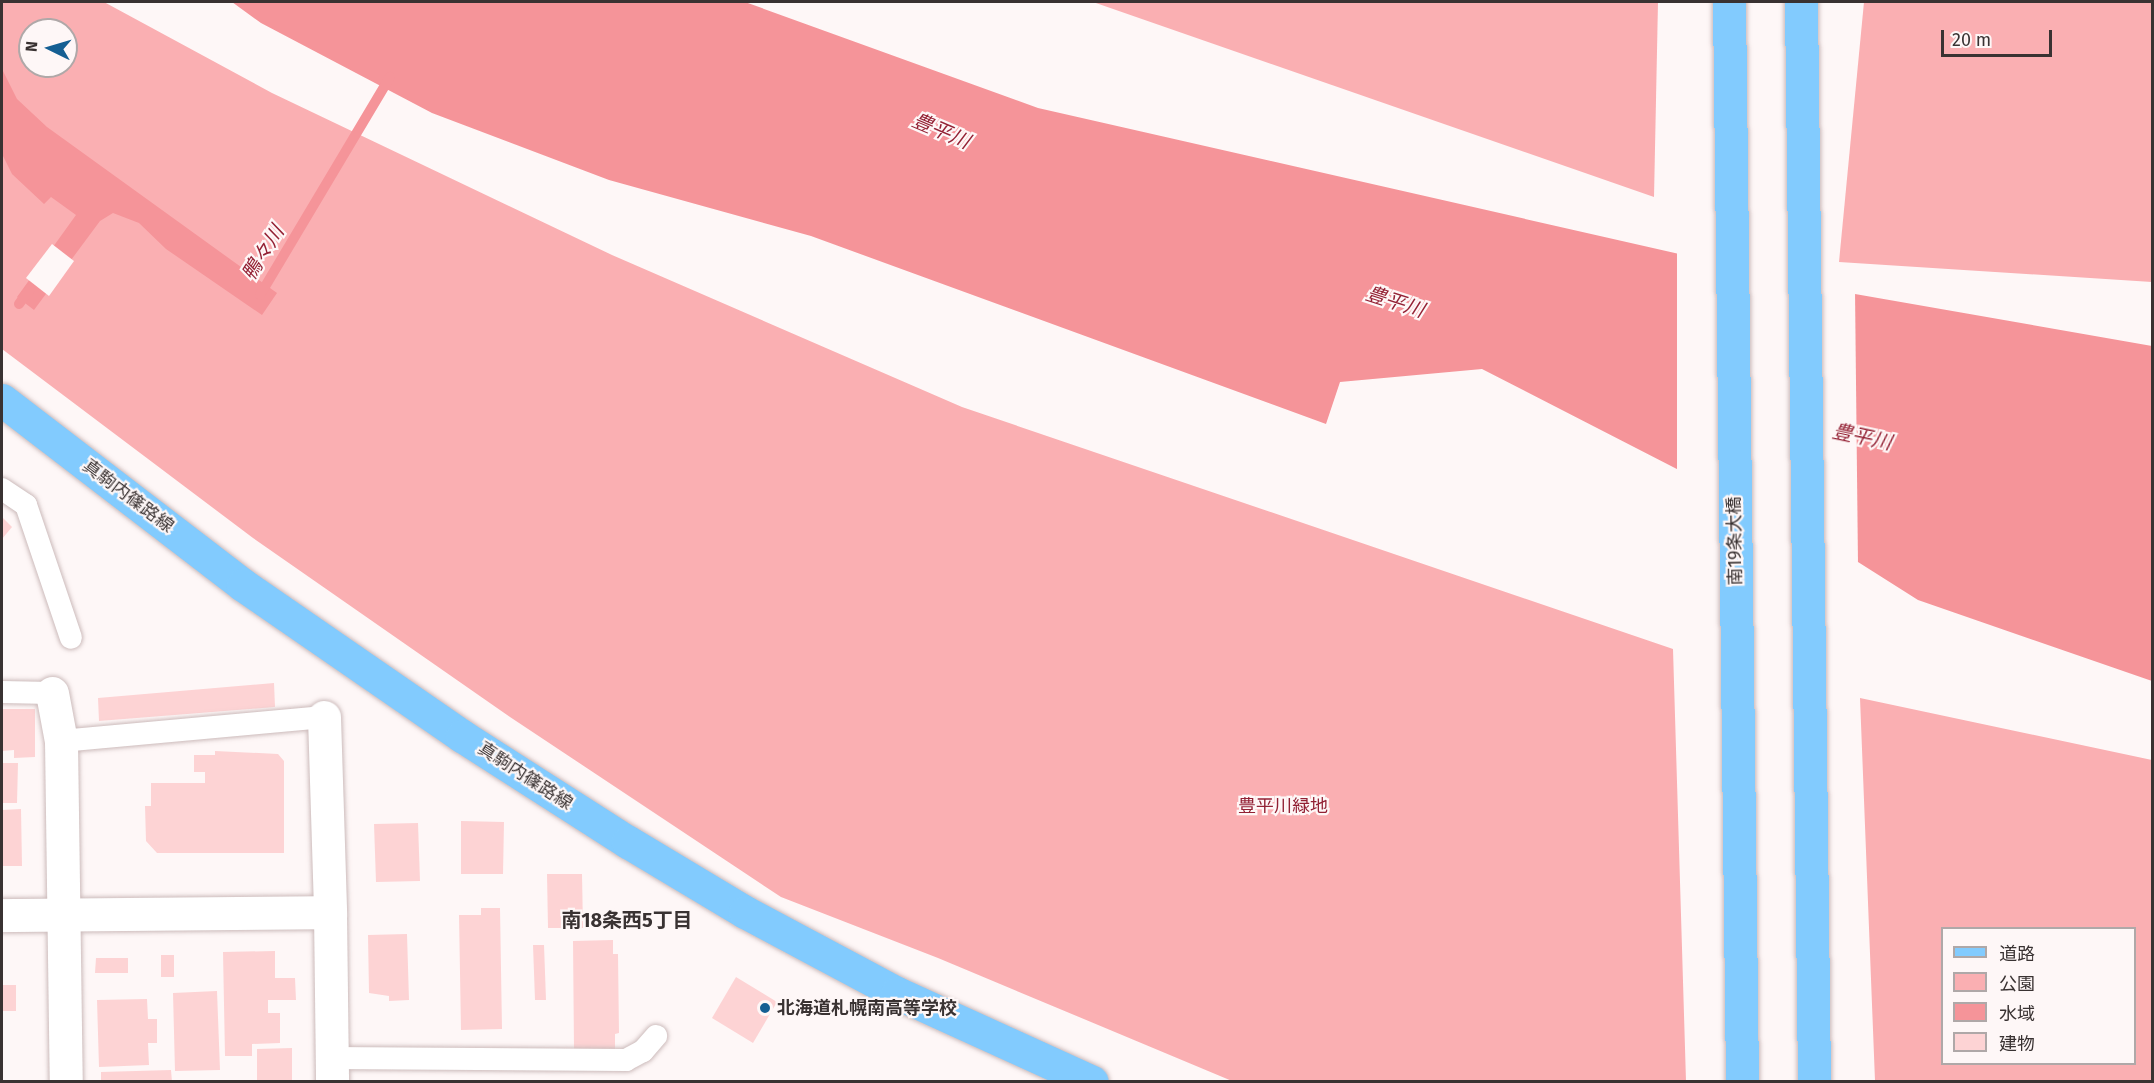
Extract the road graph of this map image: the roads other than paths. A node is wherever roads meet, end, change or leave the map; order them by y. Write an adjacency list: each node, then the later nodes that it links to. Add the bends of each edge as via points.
1 (1729, 2): 17 (main road, 南19条大橋)
2 (1801, 2): 18 (main road)
3 (2, 400): 16 (main road, 真駒内篠路線, via 243,585 462,735 628,842 745,912 897,993)
4 (2, 489): 5 (lane, via 27,505)
5 (71, 638)
6 (2, 692): 7 (lane)
7 (52, 693): 9 (street)
8 (324, 717): 9 (lane); 10 (street)
9 (61, 741): 11 (street)
10 (330, 912): 11 (street); 14 (street)
11 (64, 914): 12 (street); 15 (street)
12 (2, 915)
13 (656, 1036): 14 (lane, via 643,1051 626,1060)
14 (332, 1070)
15 (66, 1082)
16 (1092, 1082)
17 (1742, 1082)
18 (1814, 1082)

